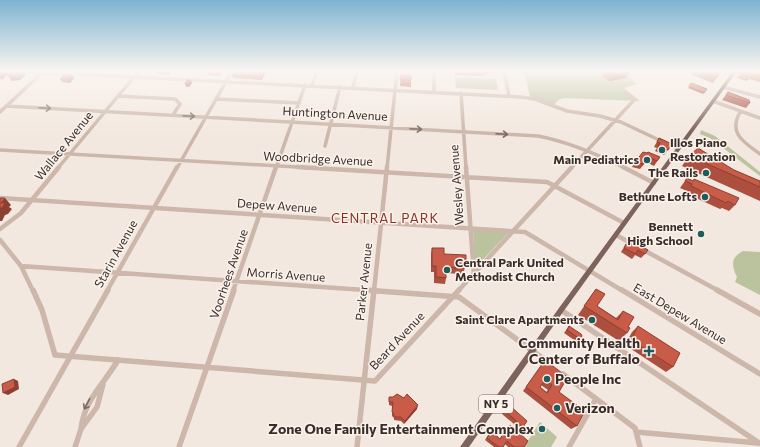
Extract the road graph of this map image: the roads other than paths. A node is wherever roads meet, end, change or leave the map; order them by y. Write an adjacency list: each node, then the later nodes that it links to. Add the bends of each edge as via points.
1 (21, 92): 19 (street)
2 (121, 92): 13 (street, Wallace Avenue)
3 (220, 92): 16 (street, Starin Avenue)
4 (303, 92): 18 (street, Voorhees Avenue)
5 (339, 92): 28 (street)
6 (395, 92): 29 (street, Parker Avenue)
7 (434, 92): 11 (street)
8 (508, 92): 14 (street)
9 (720, 92): 17 (main road, NY 5)
10 (742, 92): 15 (street)
11 (461, 93): 14 (street); 30 (street, Wesley Avenue)
12 (626, 93): 26 (street, Beard Avenue, via 634,100)
13 (118, 96): 20 (street, Wallace Avenue); 23 (street, via 175,99 180,104)
14 (509, 96): 26 (street, via 535,99 567,111)
15 (760, 96)
16 (216, 99): 18 (street); 24 (street, Starin Avenue)
17 (713, 101): 22 (street); 32 (main road, NY 5)
18 (299, 103): 27 (street, Voorhees Avenue)
19 (6, 106): 20 (street, Huntington Avenue, one-way to 20); 21 (street)
20 (105, 111): 23 (street, Huntington Avenue); 35 (street, Wallace Avenue)
21 (0, 112)
22 (740, 112): 25 (street); 36 (street, via 735,123 736,131)
23 (173, 115): 24 (street, Huntington Avenue, one-way to 24)
24 (205, 117): 27 (street, Huntington Avenue); 37 (street, Starin Avenue)
25 (760, 118)
26 (616, 120): 32 (street); 34 (street, Beard Avenue)
27 (292, 122): 28 (street, Huntington Avenue); 38 (street, Voorhees Avenue)
28 (330, 124): 29 (street, Huntington Avenue); 31 (street)
29 (391, 128): 30 (street, Huntington Avenue, one-way to 30); 39 (street, Parker Avenue)
30 (463, 131): 34 (street, Huntington Avenue, one-way to 34, via 549,137); 40 (street, Wesley Avenue)
31 (325, 146)
32 (678, 149): 41 (main road, NY 5)
33 (0, 150): 35 (street, Woodbridge Avenue)
34 (588, 151): 41 (street, Huntington Avenue); 42 (street, Beard Avenue)
35 (70, 154): 37 (street, Woodbridge Avenue); 44 (street, Wallace Avenue)
36 (760, 154)
37 (180, 161): 38 (street, Woodbridge Avenue); 45 (street, Starin Avenue)
38 (277, 166): 39 (street, Woodbridge Avenue); 46 (street, Voorhees Avenue)
39 (386, 173): 40 (street, Woodbridge Avenue); 47 (street, Parker Avenue)
40 (467, 178): 42 (street, Woodbridge Avenue, via 547,182); 49 (street, Wesley Avenue)
41 (654, 183): 48 (main road, NY 5)
42 (555, 187): 48 (street, Woodbridge Avenue); 51 (street, Beard Avenue)
43 (0, 198): 44 (street, Depew Avenue)
44 (32, 200): 45 (street, Depew Avenue); 50 (street, Wallace Avenue, via 16,218)
45 (154, 208): 46 (street, Depew Avenue); 56 (street, Starin Avenue)
46 (260, 215): 47 (street, Depew Avenue); 58 (street, Voorhees Avenue)
47 (381, 222): 49 (street, Depew Avenue); 59 (street, Parker Avenue)
48 (624, 224): 52 (main road, NY 5)
49 (470, 228): 51 (street, Depew Avenue); 57 (street, Wesley Avenue)
50 (0, 229)
51 (514, 231): 55 (street, Depew Avenue, via 527,232); 57 (street, Beard Avenue)
52 (616, 234): 55 (main road, NY 5); 62 (street)
53 (0, 240): 54 (street)
54 (21, 266): 56 (street, Morris Avenue); 64 (street, Beard Avenue, via 42,310 55,355)
55 (590, 271): 61 (main road, NY 5); 69 (street, East Depew Avenue)
56 (117, 273): 58 (street, Morris Avenue); 64 (street, Starin Avenue)
57 (474, 275): 60 (street, Beard Avenue)
58 (237, 281): 59 (street, Morris Avenue); 67 (street, Voorhees Avenue)
59 (374, 291): 60 (street, Morris Avenue); 70 (street, Parker Avenue)
60 (453, 296): 63 (street, Morris Avenue, via 459,297); 70 (street, Beard Avenue, via 375,381)
61 (561, 310): 63 (main road, NY 5); 75 (street)
62 (760, 314)
63 (532, 351): 66 (street, Morris Avenue); 80 (main road, NY 5)
64 (70, 356): 65 (street, Beard Avenue); 76 (street, Starin Avenue)
65 (118, 360): 67 (street, Beard Avenue); 71 (street)
66 (552, 366)
67 (207, 368): 70 (street, Beard Avenue); 78 (street, Voorhees Avenue)
68 (558, 370): 72 (street)
69 (760, 374)
70 (364, 381): 79 (street, Parker Avenue)
71 (103, 384): 73 (street, via 97,407); 73 (street, one-way to 73, via 86,406)
72 (596, 399): 74 (street, via 635,428); 81 (street)
73 (81, 429): 77 (street)
74 (636, 432): 75 (street); 82 (street)
75 (760, 443)
76 (19, 447)
77 (75, 447)
78 (179, 447)
79 (357, 447)
80 (464, 447)
81 (569, 447)
82 (640, 447)

